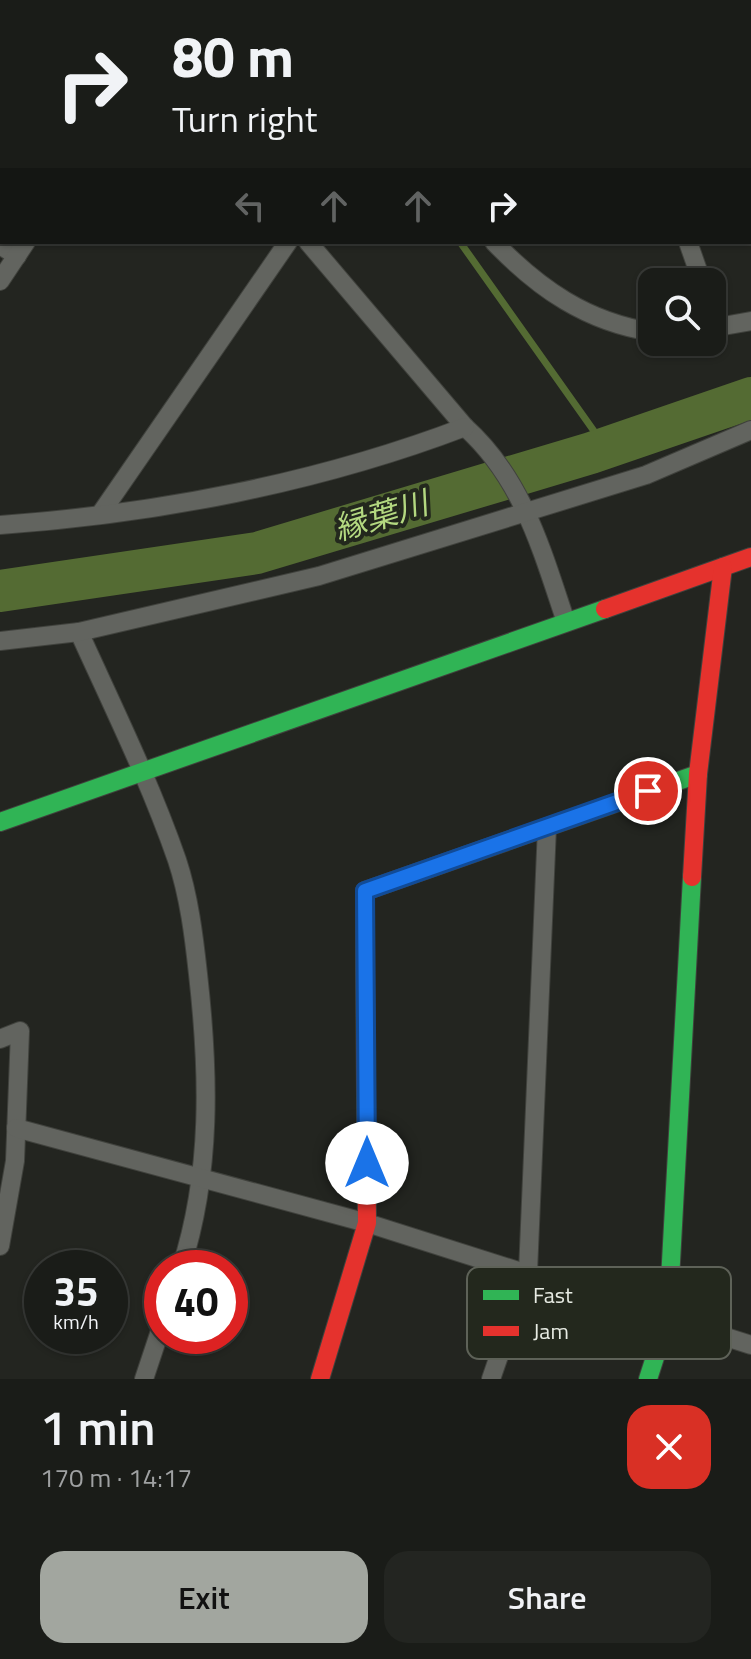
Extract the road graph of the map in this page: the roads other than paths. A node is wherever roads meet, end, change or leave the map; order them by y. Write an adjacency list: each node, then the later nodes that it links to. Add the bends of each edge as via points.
1 (287, 244): 15 (street)
2 (310, 244): 12 (street)
3 (496, 244): 11 (street, via 555,298 617,327)
4 (689, 244): 7 (street)
5 (0, 245): 6 (street)
6 (21, 249): 8 (street)
7 (697, 268)
8 (0, 281)
9 (751, 321): 10 (street)
10 (726, 322)
11 (638, 330)
12 (465, 427): 14 (street, via 486,446); 15 (street, via 398,452 292,479)
13 (751, 430): 14 (street, via 646,475)
14 (527, 509): 19 (street); 20 (street, via 319,576)
15 (101, 513): 16 (street)
16 (0, 525)
17 (751, 557): 18 (street)
18 (723, 567): 19 (street); 23 (street)
19 (566, 622): 22 (street)
20 (79, 632): 21 (street); 22 (street)
21 (0, 641)
22 (143, 772): 24 (street); 28 (street, via 178,863 194,938 208,1063)
23 (698, 774): 25 (street); 34 (street)
24 (0, 822)
25 (547, 827): 29 (street, via 365,891); 33 (street)
26 (0, 1039): 27 (street, via 20,1031)
27 (16, 1128): 28 (street); 30 (street)
28 (201, 1177): 29 (street); 31 (street)
29 (367, 1223): 32 (street); 41 (street)
30 (0, 1246)
31 (187, 1250)
32 (512, 1267)
33 (528, 1267)
34 (671, 1267)
35 (731, 1338): 36 (street)
36 (751, 1345)
37 (152, 1354): 40 (street)
38 (498, 1359): 42 (street)
39 (654, 1359): 43 (street)
40 (144, 1379)
41 (320, 1379)
42 (491, 1379)
43 (648, 1379)

